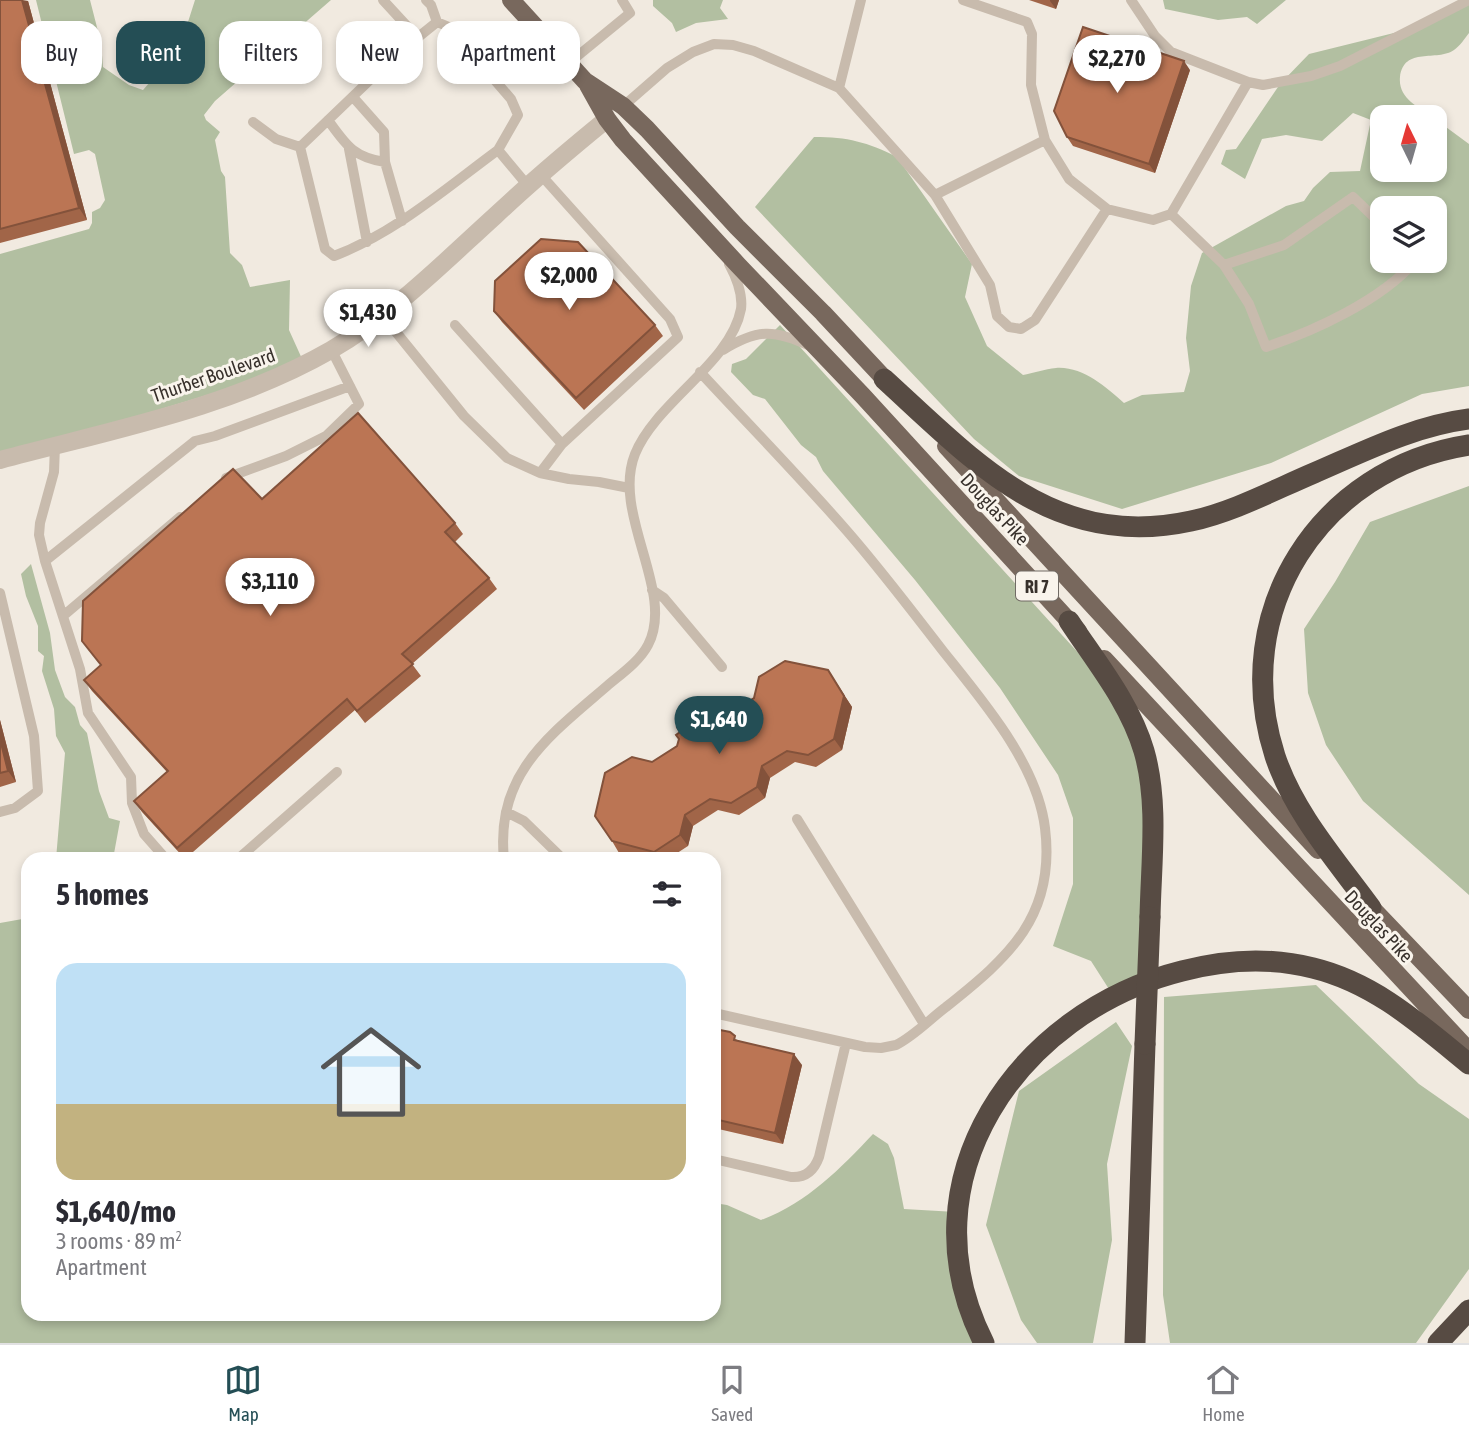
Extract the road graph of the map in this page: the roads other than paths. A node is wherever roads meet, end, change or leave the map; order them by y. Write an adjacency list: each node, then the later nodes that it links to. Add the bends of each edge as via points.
1 (383, 0): 9 (lane)
2 (426, 0): 11 (lane)
3 (511, 0): 10 (main road, Douglas Pike / RI 7)
4 (622, 0): 13 (lane, via 630,13)
5 (862, 0): 19 (lane)
6 (962, 0): 25 (lane, via 1027,22 1032,34 1031,85)
7 (1130, 0): 16 (lane, via 1171,52)
8 (1469, 1): 16 (lane, via 1330,70 1272,84)
9 (402, 21)
10 (530, 21)
11 (437, 22): 12 (lane)
12 (423, 32)
13 (580, 54)
14 (580, 75): 15 (main road, Douglas Pike / RI 7)
15 (585, 81): 21 (main road, Douglas Pike / RI 7); 22 (main road, Douglas Pike / RI 7)
16 (1248, 82): 34 (lane)
17 (367, 84): 20 (lane)
18 (498, 84): 28 (lane, via 518,115)
19 (839, 88): 21 (lane, via 754,51 715,44 667,68); 31 (lane)
20 (353, 97): 23 (lane); 29 (lane, via 384,132)
21 (623, 106): 22 (lane); 46 (main road, Douglas Pike / RI 7)
22 (607, 119): 30 (street, Thurber Boulevard); 37 (main road, Douglas Pike / RI 7)
23 (328, 120): 26 (lane); 27 (lane)
24 (253, 122): 26 (lane)
25 (1045, 140): 31 (lane); 32 (lane, via 1069,179)
26 (300, 147): 36 (lane, via 326,249 334,256)
27 (349, 149): 29 (lane); 36 (lane)
28 (498, 150): 30 (lane); 35 (lane)
29 (385, 162): 35 (lane)
30 (534, 180): 40 (street, Thurber Boulevard); 49 (lane, via 670,319 678,337)
31 (935, 195): 32 (lane, via 990,285 1002,323 1015,329 1035,320)
32 (1107, 209): 34 (lane, via 1153,219)
33 (1370, 213): 38 (lane, via 1353,197 1284,245)
34 (1171, 214): 38 (lane)
35 (402, 221): 36 (lane)
36 (367, 242)
37 (718, 243): 43 (lane, via 733,270 741,301 738,317); 44 (main road, Douglas Pike / RI 7)
38 (1224, 265): 39 (lane, via 1249,304 1266,347 1358,306)
39 (1403, 273)
40 (383, 316): 42 (street, Thurber Boulevard); 53 (lane, via 472,425 507,458)
41 (456, 325): 49 (lane)
42 (331, 349): 47 (lane); 51 (street, Thurber Boulevard, via 262,384 202,405)
43 (719, 352): 44 (lane, via 769,332); 45 (lane)
44 (822, 352): 61 (main road, Douglas Pike / RI 7)
45 (700, 372): 55 (lane, via 643,439 632,464); 74 (lane, via 884,575 997,722 1037,796 1045,824 1046,853 1040,896 1028,925 1000,962)
46 (884, 379): 48 (highway, via 1001,482 1057,511 1119,526 1156,527 1208,517 1400,436); 71 (main road, Douglas Pike / RI 7)
47 (350, 386): 54 (lane, via 359,404 326,436); 57 (lane, via 195,441)
48 (1469, 419)
49 (562, 444): 53 (lane)
50 (1469, 444): 71 (highway, via 1391,468 1336,507 1294,560 1269,622 1263,690 1275,757 1303,813)
51 (55, 445): 52 (street, Thurber Boulevard); 57 (lane, via 54,472 40,523)
52 (0, 460)
53 (540, 473): 55 (lane)
54 (215, 486)
55 (629, 488): 58 (lane)
56 (185, 512): 60 (lane)
57 (45, 561): 60 (lane)
58 (652, 590): 62 (lane); 65 (lane, via 654,623 643,653 542,743 518,776)
59 (0, 593): 64 (lane, via 34,736 38,791 15,808)
60 (63, 616): 67 (lane, via 88,713 131,777 132,803 144,834)
61 (1069, 621): 76 (main road, Douglas Pike / RI 7); 82 (highway, bridge, via 1123,705 1143,750 1151,798)
62 (722, 667)
63 (337, 772): 68 (lane)
64 (0, 812)
65 (506, 812): 69 (lane); 70 (lane, via 524,821)
66 (797, 819): 74 (lane)
67 (160, 852)
68 (246, 852)
69 (504, 852)
70 (556, 852)
71 (1371, 908): 72 (main road, Douglas Pike / RI 7)
72 (1469, 1010)
73 (721, 1015): 75 (lane)
74 (924, 1024): 75 (lane, via 888,1048)
75 (846, 1043): 78 (lane, via 819,1157 809,1173 791,1177)
76 (1469, 1051)
77 (1469, 1064): 81 (highway, via 1377,994 1330,972 1293,964 1206,965 1151,979 1098,1004 1050,1039 1014,1075 987,1114 967,1160 958,1245 968,1301)
78 (721, 1161)
79 (1469, 1310): 83 (highway)
80 (1469, 1328): 84 (highway)
81 (984, 1343)
82 (1135, 1343)
83 (1438, 1343)
84 (1457, 1343)

